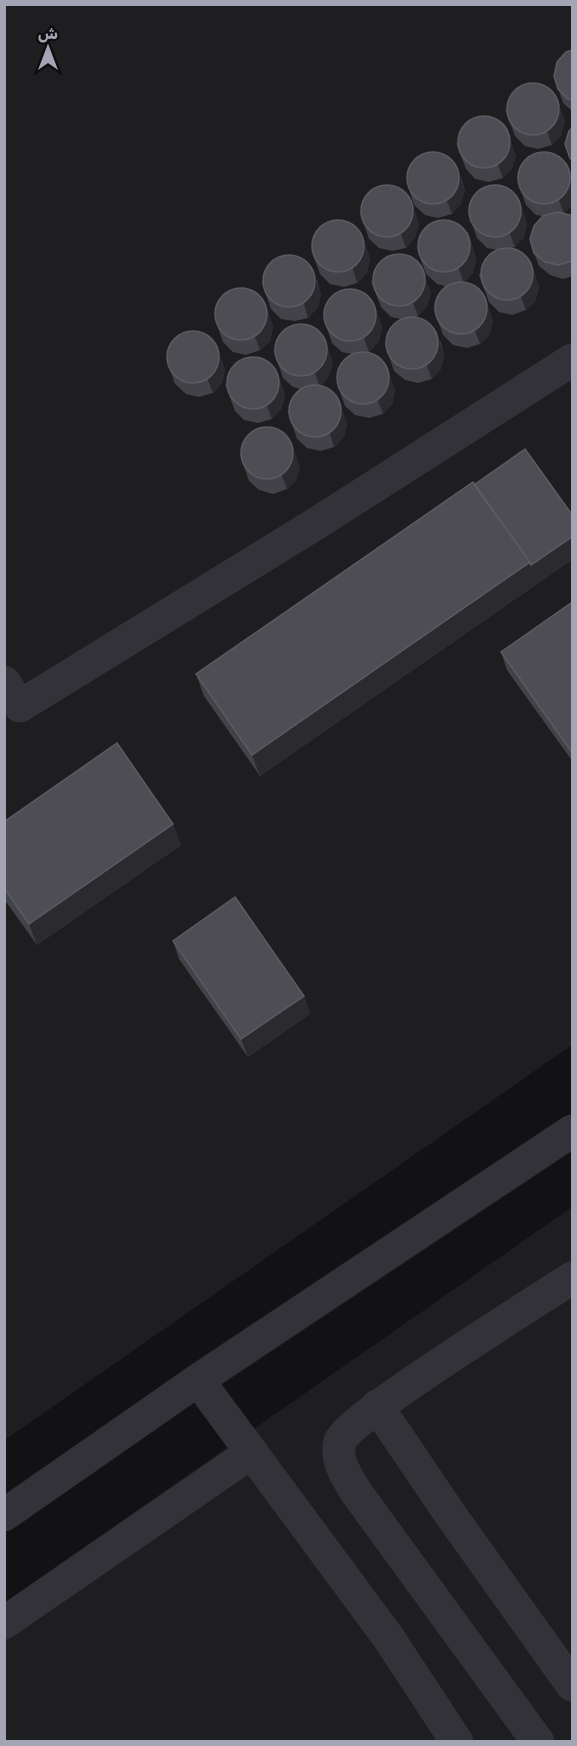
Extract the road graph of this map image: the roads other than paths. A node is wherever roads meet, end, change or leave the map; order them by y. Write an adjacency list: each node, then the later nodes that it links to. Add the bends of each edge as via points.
1 (573, 360): 2 (lane, via 20,706)
2 (4, 682)
3 (573, 1131): 5 (lane)
4 (573, 1278): 6 (lane)
5 (198, 1380): 7 (lane); 8 (lane)
6 (377, 1407): 10 (lane); 12 (lane, via 345,1432 339,1450 341,1466)
7 (252, 1452): 9 (lane); 11 (lane, via 388,1637)
8 (4, 1515)
9 (7, 1618)
10 (573, 1685)
11 (457, 1742)
12 (538, 1742)

